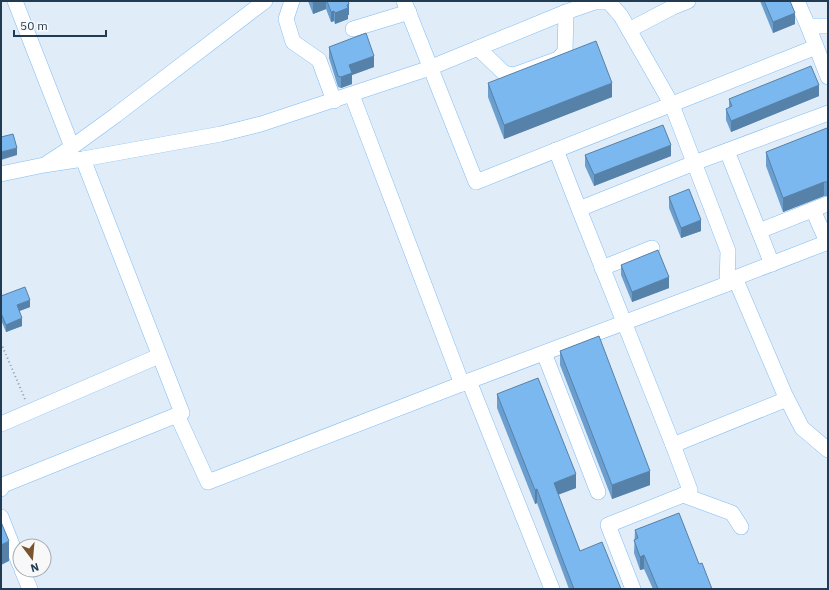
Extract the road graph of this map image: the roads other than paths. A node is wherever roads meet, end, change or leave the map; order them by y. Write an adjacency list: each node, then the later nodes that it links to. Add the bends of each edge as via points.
1 (15, 1): 21 (street)
2 (265, 1): 21 (street)
3 (292, 1): 18 (street, via 286,19 293,42 319,60)
4 (688, 1): 12 (street)
5 (797, 1): 9 (street)
6 (609, 2): 8 (street, via 595,2); 12 (street)
7 (406, 6): 11 (street); 15 (street)
8 (566, 12): 14 (street); 14 (street, via 565,52 558,59 514,75 504,73)
9 (808, 26): 10 (street); 13 (street)
10 (828, 26)
11 (353, 29)
12 (629, 30): 19 (street)
13 (816, 47): 16 (street); 19 (street)
14 (478, 48): 15 (street)
15 (430, 67): 17 (street); 22 (street, via 476,182)
16 (828, 77)
17 (352, 95): 18 (street); 40 (street)
18 (334, 101): 24 (street, via 221,134)
19 (672, 105): 22 (street); 25 (street)
20 (828, 113): 23 (street)
21 (72, 147): 26 (street)
22 (556, 150): 29 (street)
23 (727, 151): 25 (street); 31 (street)
24 (83, 159): 26 (street); 39 (street)
25 (694, 163): 29 (street); 36 (street, via 728,251)
26 (44, 165): 27 (street)
27 (1, 174)
28 (828, 204): 30 (street)
29 (579, 209): 35 (street)
30 (813, 210): 31 (street); 32 (street)
31 (758, 231): 34 (street)
32 (828, 242): 34 (street)
33 (652, 248): 35 (street)
34 (772, 264): 36 (street)
35 (602, 268): 37 (street)
36 (731, 281): 37 (street); 41 (street)
37 (624, 323): 38 (street); 44 (street)
38 (544, 353): 40 (street); 47 (street)
39 (159, 356): 42 (street, via 182,413); 43 (street)
40 (466, 383): 42 (street, via 208,482); 54 (street)
41 (787, 399): 44 (street); 45 (street, via 802,428)
42 (177, 415): 46 (street, via 3,485)
43 (1, 424)
44 (673, 445): 48 (street, via 690,490)
45 (828, 450)
46 (1, 489)
47 (598, 492)
48 (683, 495): 50 (street, via 732,513); 55 (street, via 608,525)
49 (1, 517): 51 (street)
50 (741, 527)
51 (12, 545)
52 (25, 578): 53 (street)
53 (30, 589)
54 (552, 589)
55 (633, 589)

